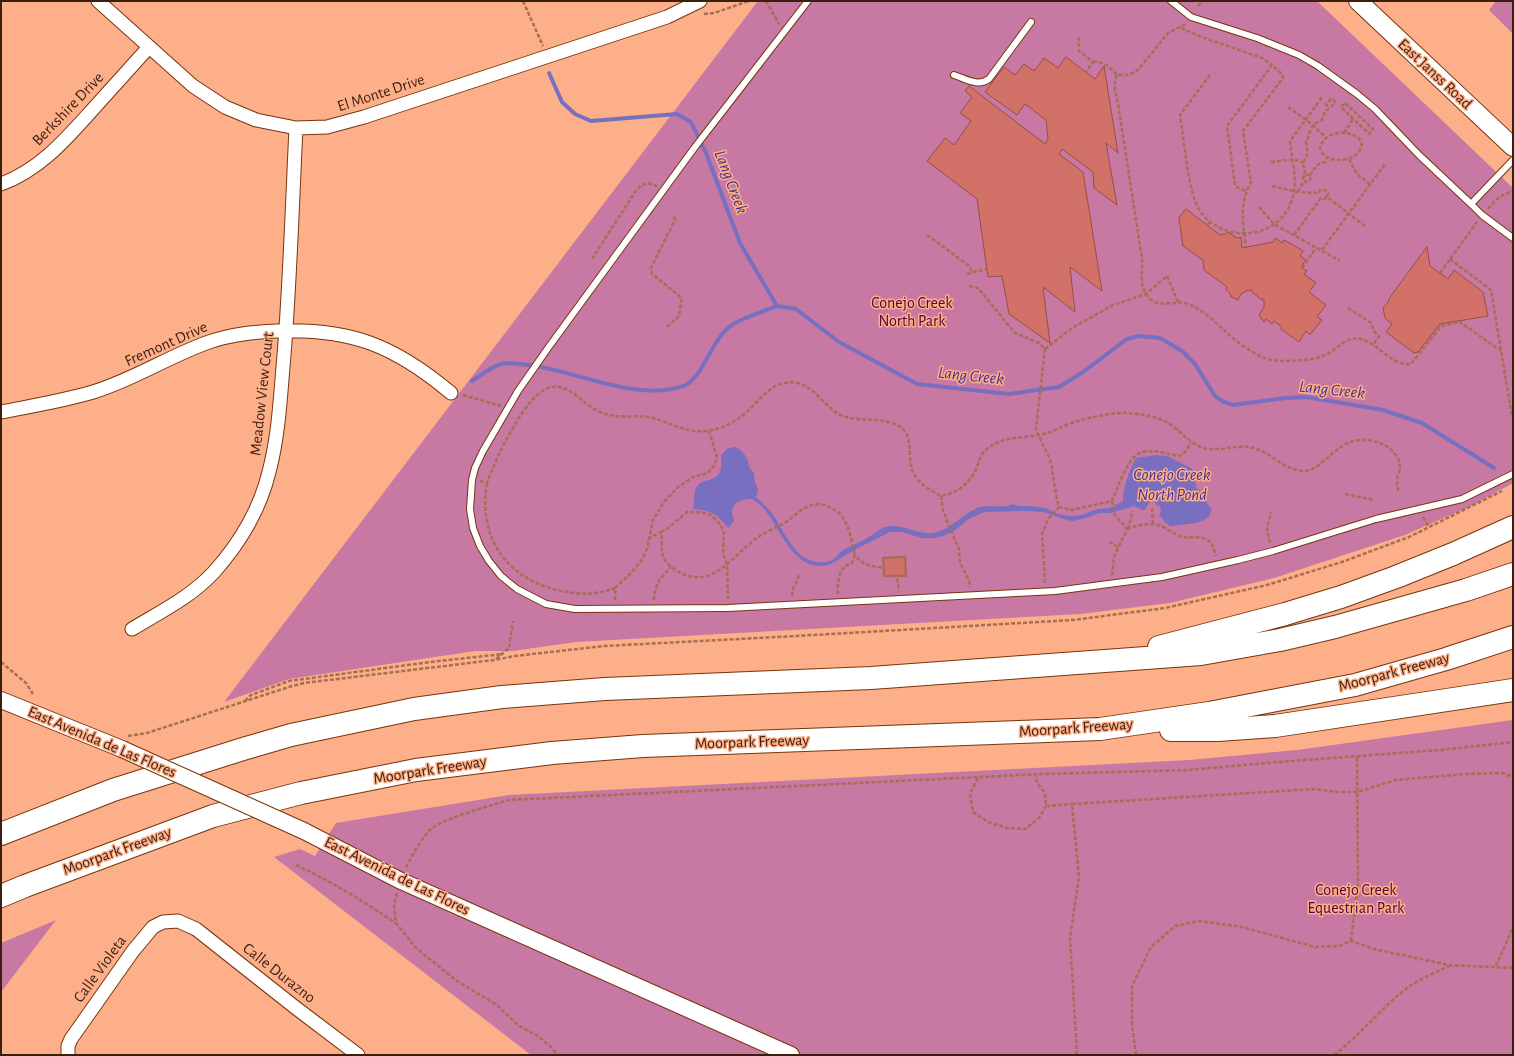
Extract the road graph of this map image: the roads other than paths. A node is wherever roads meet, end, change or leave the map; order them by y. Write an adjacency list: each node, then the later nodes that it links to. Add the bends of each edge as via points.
1 (98, 1): 7 (street, El Monte Drive)
2 (808, 1): 18 (lane, via 695,147 548,348 483,451 472,480 470,509 473,528 489,561 501,576 517,589 546,604 575,609 654,609 728,608 971,596 1113,584 1162,577 1273,551 1376,519 1462,499)
3 (1171, 1): 13 (lane, via 1192,17 1257,38 1299,55 1318,66 1375,109)
4 (1358, 1): 10 (main road, East Janss Road)
5 (698, 2): 9 (street, El Monte Drive, via 667,17 356,119 327,127)
6 (1031, 22): 8 (lane, via 984,82 978,83)
7 (149, 47): 9 (street, El Monte Drive, via 193,86 225,107 256,120); 12 (street, Berkshire Drive, via 60,146 34,167)
8 (954, 75)
9 (296, 128): 15 (street, Meadow View Court)
10 (1513, 147)
11 (1513, 160): 13 (lane)
12 (1, 184)
13 (1470, 204): 14 (lane)
14 (1513, 238)
15 (286, 331): 16 (street, Fremont Drive, via 328,332 373,344 407,360); 17 (street, Fremont Drive, via 245,333 209,342 131,378 92,392); 23 (street, Meadow View Court, via 276,441 269,474 256,510 235,545 213,573 183,599)
16 (451, 393)
17 (1, 412)
18 (1513, 474)
19 (1513, 527): 25 (highway, via 1453,554 1341,597)
20 (1513, 569): 22 (highway)
21 (1513, 574): 22 (highway)
22 (1481, 584): 25 (highway, via 1399,610 1280,640 1201,654)
23 (132, 629)
24 (1513, 637): 28 (highway, Moorpark Freeway, via 1355,685 1209,713)
25 (1098, 662): 29 (highway, via 870,678 604,688 414,708 291,735 243,749 113,790)
26 (1513, 690): 28 (highway, via 1275,726 1218,730)
27 (1, 700): 34 (street, East Avenida de Las Flores, bridge, via 123,743 304,831 403,873)
28 (1100, 729): 30 (highway, Moorpark Freeway, via 643,746 552,753 416,770 302,793 214,816)
29 (1, 834)
30 (1, 896)
31 (178, 921): 32 (street, Calle Violeta, via 163,922 153,928 133,951 70,1039); 33 (street, Calle Durazno, via 196,929)
32 (68, 1055)
33 (358, 1055)
34 (791, 1055)

